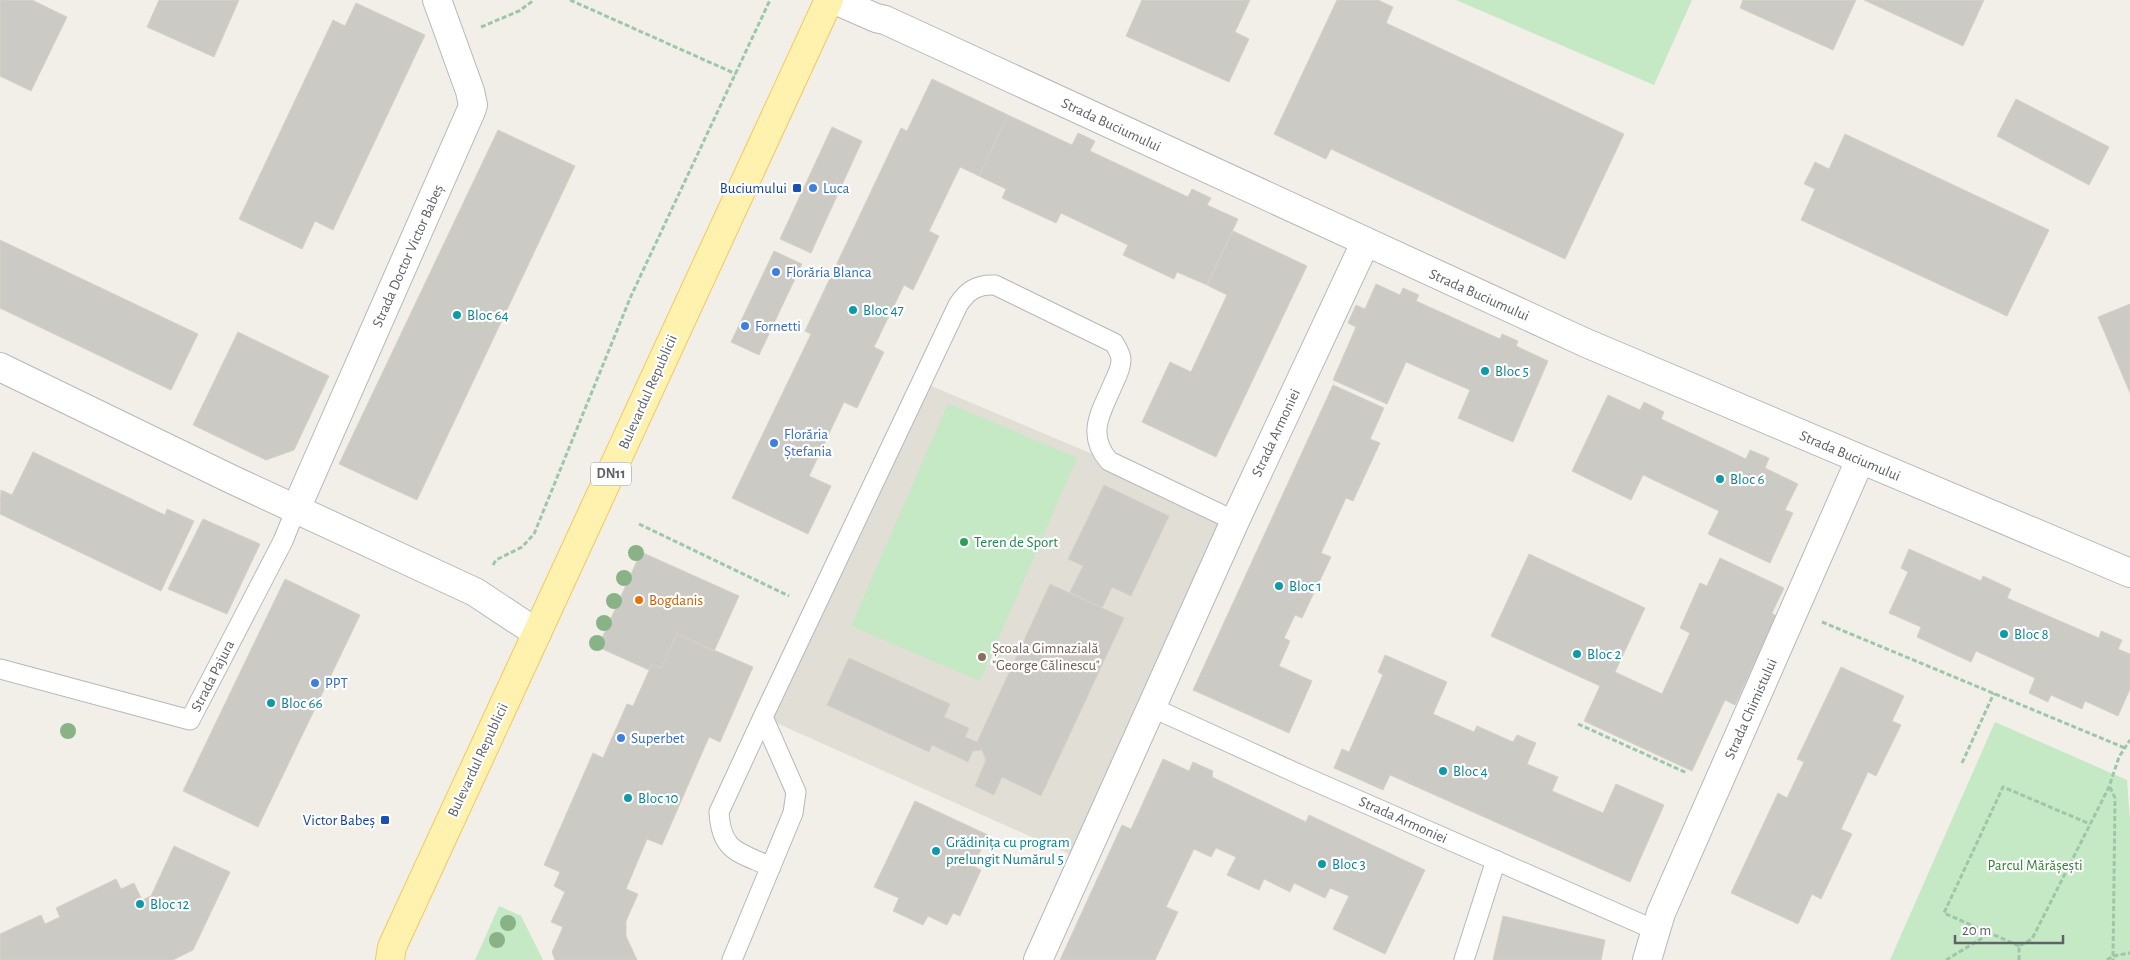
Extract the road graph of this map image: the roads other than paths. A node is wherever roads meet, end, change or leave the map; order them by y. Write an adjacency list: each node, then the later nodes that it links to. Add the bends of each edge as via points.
1 (437, 0): 7 (street, Strada Doctor Victor Babeș, via 470,91 472,111)
2 (829, 0): 10 (main road, Bulevardul Republicii / DN11)
3 (836, 0): 4 (street, Strada Buciumului)
4 (1365, 243): 6 (street, Strada Buciumului, via 1586,343); 8 (street, Strada Armoniei)
5 (0, 367): 7 (street)
6 (1860, 460): 9 (street, Strada Buciumului); 16 (street, Strada Chimistului)
7 (296, 508): 10 (street, via 475,592); 11 (lane, Strada Pajura, via 283,541 190,720)
8 (1234, 521): 12 (street, Strada Armoniei); 13 (lane, via 1108,461 1102,454 1096,422 1121,361 1114,342 994,285 973,288 958,305)
9 (2130, 573)
10 (537, 633): 17 (main road, Bulevardul Republicii / DN11)
11 (0, 669)
12 (1151, 707): 14 (lane, Strada Armoniei); 19 (street, Strada Armoniei)
13 (763, 717): 15 (lane, via 796,792 793,813); 15 (lane, via 719,812 724,840 731,848)
14 (1496, 860): 16 (lane, Strada Armoniei); 20 (lane)
15 (771, 867): 18 (lane)
16 (1655, 930): 21 (street, Strada Chimistului)
17 (387, 956)
18 (732, 960)
19 (1038, 960)
20 (1464, 960)
21 (1647, 960)

